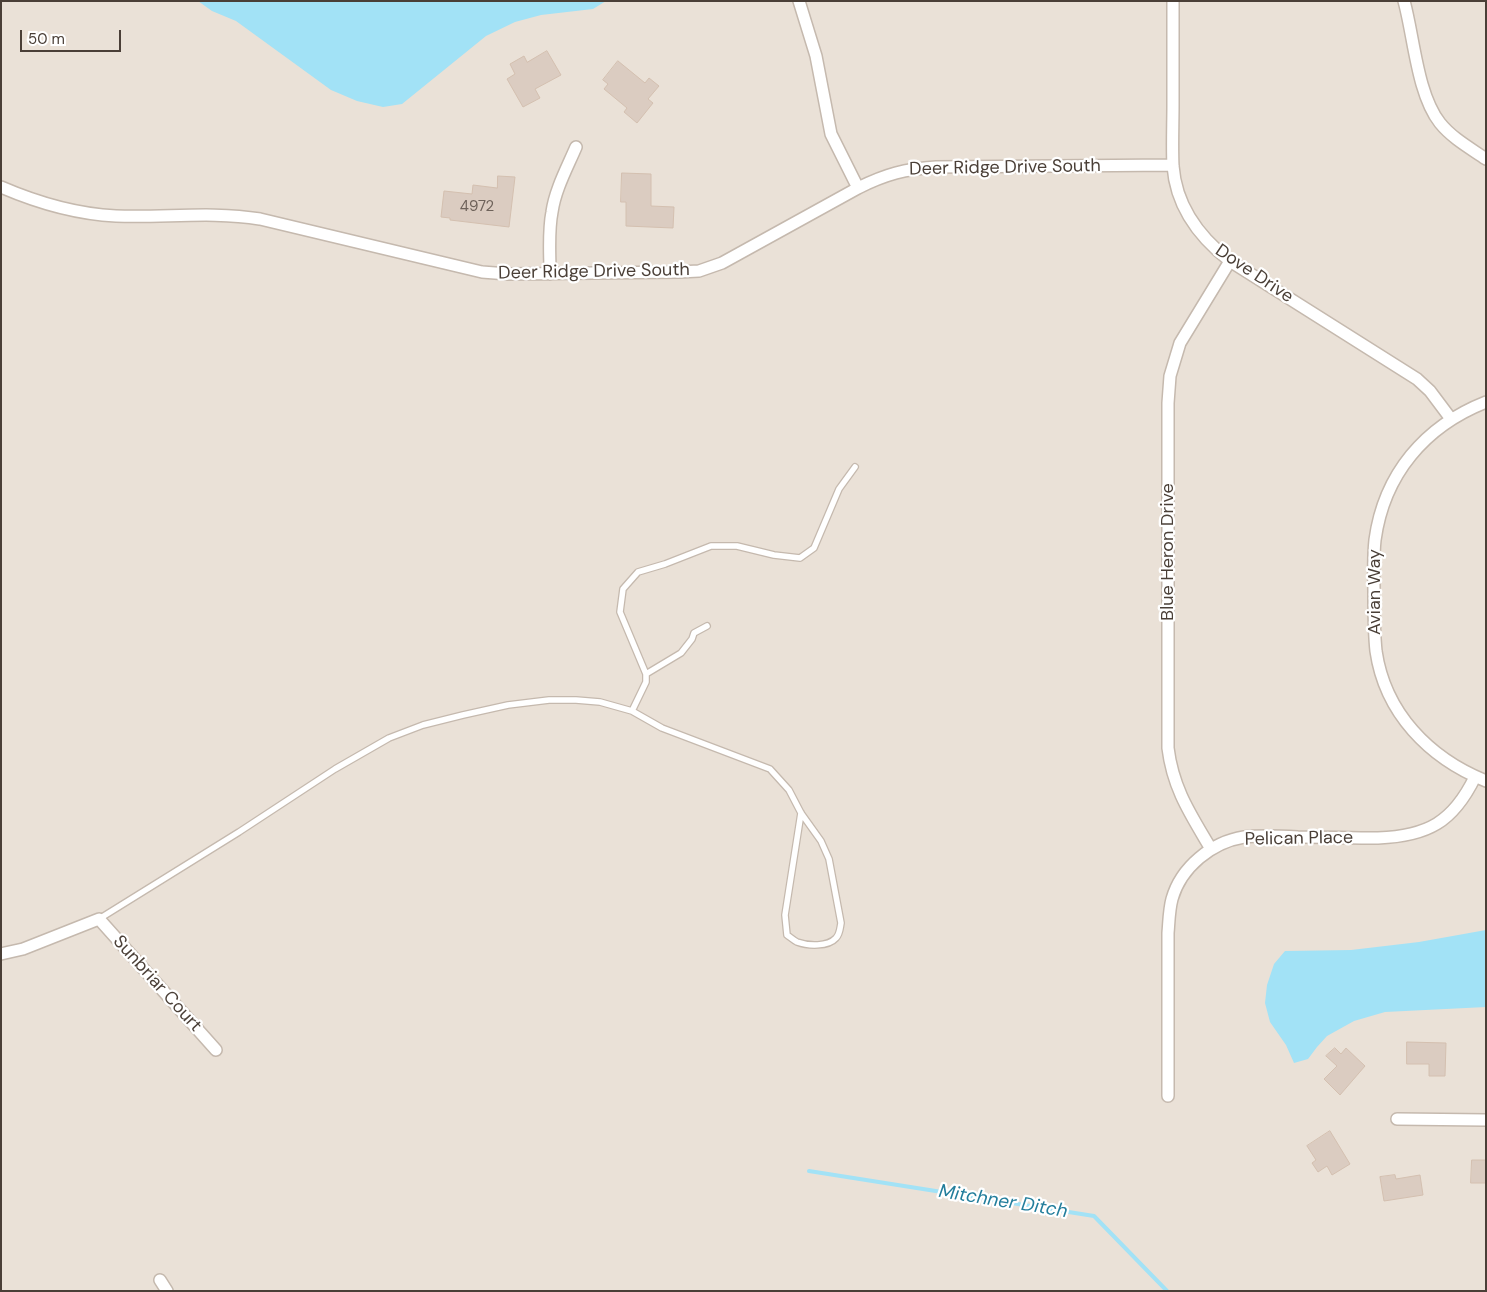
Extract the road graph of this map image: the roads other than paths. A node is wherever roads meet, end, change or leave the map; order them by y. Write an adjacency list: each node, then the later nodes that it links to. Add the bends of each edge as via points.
1 (799, 1): 8 (street, via 816,56 831,134)
2 (1173, 1): 6 (street, Dove Drive)
3 (1404, 1): 5 (street, via 1424,90 1432,110 1446,129)
4 (576, 147): 10 (street, via 552,210)
5 (1486, 159)
6 (1173, 165): 8 (street, Deer Ridge Drive South, via 907,169); 9 (street, Dove Drive, via 1183,206 1195,227 1213,248)
7 (1, 188): 10 (street, Deer Ridge Drive South, via 49,205 88,213 247,216 468,269 508,274)
8 (858, 188): 10 (street, Deer Ridge Drive South, via 736,256 708,268 678,272)
9 (1230, 261): 12 (street, Dove Drive, via 1410,374 1430,391); 19 (street, Blue Heron Drive, via 1180,343 1170,376 1168,403 1168,748 1178,791)
10 (550, 274)
11 (1486, 402): 12 (street, Avian Way)
12 (1451, 419): 17 (street, Avian Way, via 1430,435 1408,460 1385,501 1374,549 1375,640 1386,686 1408,725 1434,752)
13 (855, 467): 15 (lane, via 840,489 814,548 800,558 738,546 711,546 638,572 623,589 620,612)
14 (707, 626): 15 (lane, via 694,633 681,654)
15 (646, 674): 16 (lane, via 646,682)
16 (632, 711): 18 (lane, via 662,728 770,769 790,790); 20 (lane, via 600,702 576,700 525,703 423,725 389,738)
17 (1480, 779): 19 (street, Pelican Place, via 1452,812 1414,834 1394,838 1255,836 1230,840)
18 (800, 813): 18 (lane, via 785,915 786,935 797,942 812,945 828,943 836,938 841,923 829,860 821,841)
19 (1211, 849): 23 (street, Pelican Place, via 1187,871 1175,891 1170,909)
20 (99, 919): 21 (street, via 23,949); 22 (street, Sunbriar Court)
21 (1, 954)
22 (216, 1050)
23 (1168, 1096)
24 (1397, 1120): 25 (street)
25 (1486, 1120)
26 (160, 1280): 27 (street)
27 (167, 1291)

